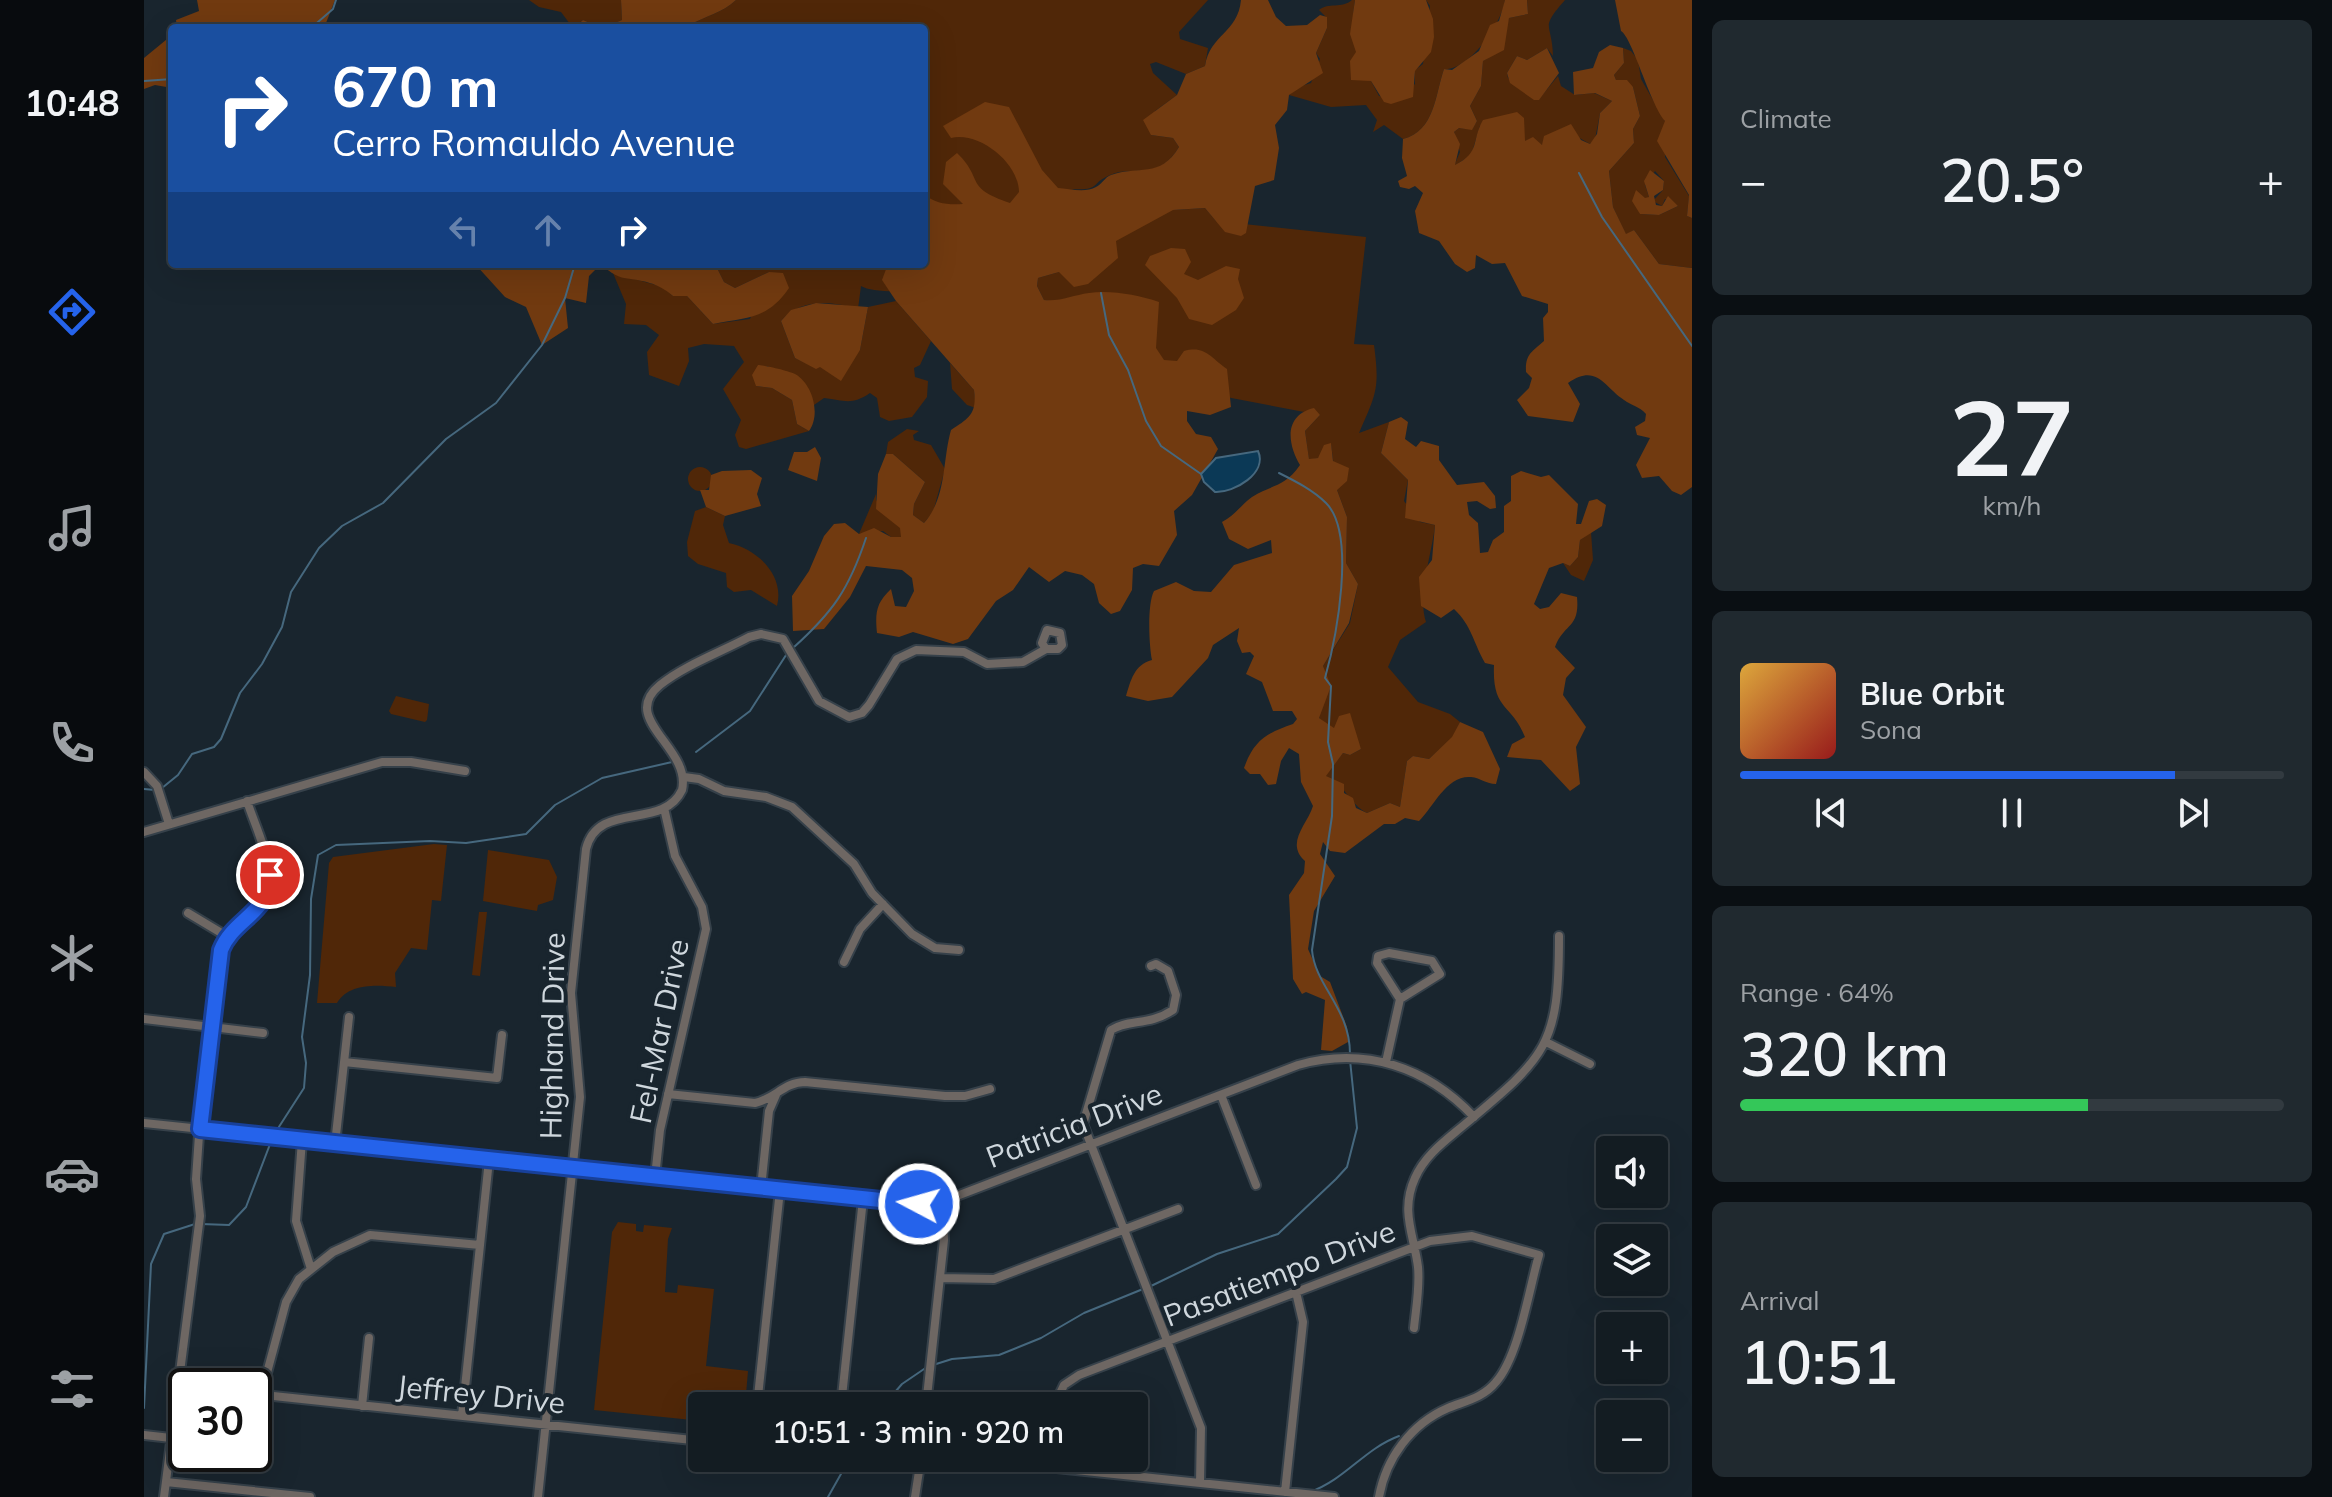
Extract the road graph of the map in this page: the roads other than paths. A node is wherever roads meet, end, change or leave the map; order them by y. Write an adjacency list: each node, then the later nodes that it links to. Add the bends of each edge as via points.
1 (1046, 649): 4 (street, via 1023,662 987,664 964,652 916,650 897,659 869,705 849,717 819,701 783,639 749,637 665,681 653,693 650,721 682,764)
2 (465, 771): 5 (street, via 389,761)
3 (144, 772): 7 (street, via 157,786)
4 (684, 777): 6 (street, via 679,796); 9 (street, via 792,807 854,864)
5 (247, 801): 7 (street); 12 (street, via 270,882 260,908)
6 (664, 808): 28 (street, Fel-Mar Drive, via 675,856 706,921); 37 (street, Highland Drive, via 604,823 592,833 586,849 571,993 580,1083)
7 (169, 824): 8 (street)
8 (144, 832)
9 (883, 904): 13 (street, via 927,944); 14 (street, via 860,929)
10 (188, 913): 12 (street)
11 (1559, 936): 22 (street, via 1558,1003)
12 (228, 937): 19 (street)
13 (959, 950)
14 (844, 962)
15 (1151, 966): 35 (street, via 1168,971 1176,1004 1157,1021 1111,1030 1085,1112 1083,1124)
16 (1400, 999): 16 (street, via 1440,974 1432,961 1408,954 1378,956 1377,963); 24 (street)
17 (349, 1017): 23 (street)
18 (144, 1019): 19 (street)
19 (212, 1026): 20 (street); 32 (street)
20 (263, 1033)
21 (502, 1035): 23 (street, via 497,1078)
22 (1546, 1042): 25 (street); 30 (street, via 1528,1070)
23 (344, 1062): 34 (street)
24 (1386, 1062): 29 (street, Patricia Drive, via 1350,1058 1308,1063); 30 (street, Patricia Drive, via 1443,1088)
25 (1590, 1064)
26 (990, 1089): 27 (street, via 945,1096 805,1082)
27 (777, 1092): 28 (street, via 755,1103); 40 (street, via 769,1111)
28 (668, 1094): 38 (street, Fel-Mar Drive)
29 (1221, 1095): 35 (street, Patricia Drive); 39 (street)
30 (1474, 1117): 47 (street, via 1436,1149 1416,1176 1407,1208)
31 (144, 1123): 32 (street, Patricia Drive)
32 (200, 1129): 33 (street, Patricia Drive); 54 (street, via 200,1216)
33 (302, 1140): 34 (street, Patricia Drive); 48 (street, via 296,1221)
34 (335, 1144): 36 (street, Patricia Drive)
35 (1092, 1144): 43 (street, Patricia Drive); 45 (street)
36 (489, 1160): 37 (street, Patricia Drive); 46 (street)
37 (572, 1168): 38 (street, Patricia Drive); 63 (street, Highland Drive)
38 (655, 1177): 40 (street, Patricia Drive)
39 (1256, 1185)
40 (761, 1188): 41 (street, Patricia Drive)
41 (780, 1190): 42 (street, Patricia Drive); 56 (street)
42 (863, 1199): 43 (street, Patricia Drive); 57 (street)
43 (942, 1201): 49 (street)
44 (1178, 1209): 45 (street)
45 (1125, 1229): 49 (street, via 994,1279); 53 (street)
46 (480, 1245): 48 (street, via 370,1235); 62 (street)
47 (1413, 1247): 50 (street, Pasatiempo Drive); 51 (street, via 1419,1277); 78 (street, Pasatiempo Drive, via 1461,1235 1539,1255 1501,1376 1481,1395 1437,1413 1415,1429 1390,1462)
48 (311, 1269): 55 (street, via 286,1302)
49 (940, 1278): 58 (street)
50 (1296, 1292): 53 (street, Pasatiempo Drive); 72 (street, via 1303,1322)
51 (1414, 1328)
52 (369, 1338): 61 (street)
53 (1168, 1341): 59 (street, Pasatiempo Drive, via 1071,1379); 71 (street, via 1202,1434)
54 (186, 1368)
55 (266, 1368)
56 (758, 1392)
57 (842, 1392)
58 (928, 1392)
59 (1059, 1392)
60 (272, 1396): 61 (street, Jeffrey Drive)
61 (362, 1406): 62 (street, Jeffrey Drive)
62 (462, 1416): 63 (street, Jeffrey Drive)
63 (545, 1425): 66 (street, Jeffrey Drive); 75 (street, Highland Drive)
64 (144, 1435): 65 (street)
65 (168, 1438)
66 (688, 1440)
67 (168, 1464): 70 (street)
68 (918, 1472): 76 (street)
69 (1120, 1472): 71 (street)
70 (166, 1482): 73 (street); 74 (street)
71 (1200, 1483): 72 (street)
72 (1285, 1492): 77 (street)
73 (164, 1497)
74 (310, 1497)
75 (538, 1497)
76 (915, 1497)
77 (1334, 1497)
78 (1379, 1497)

